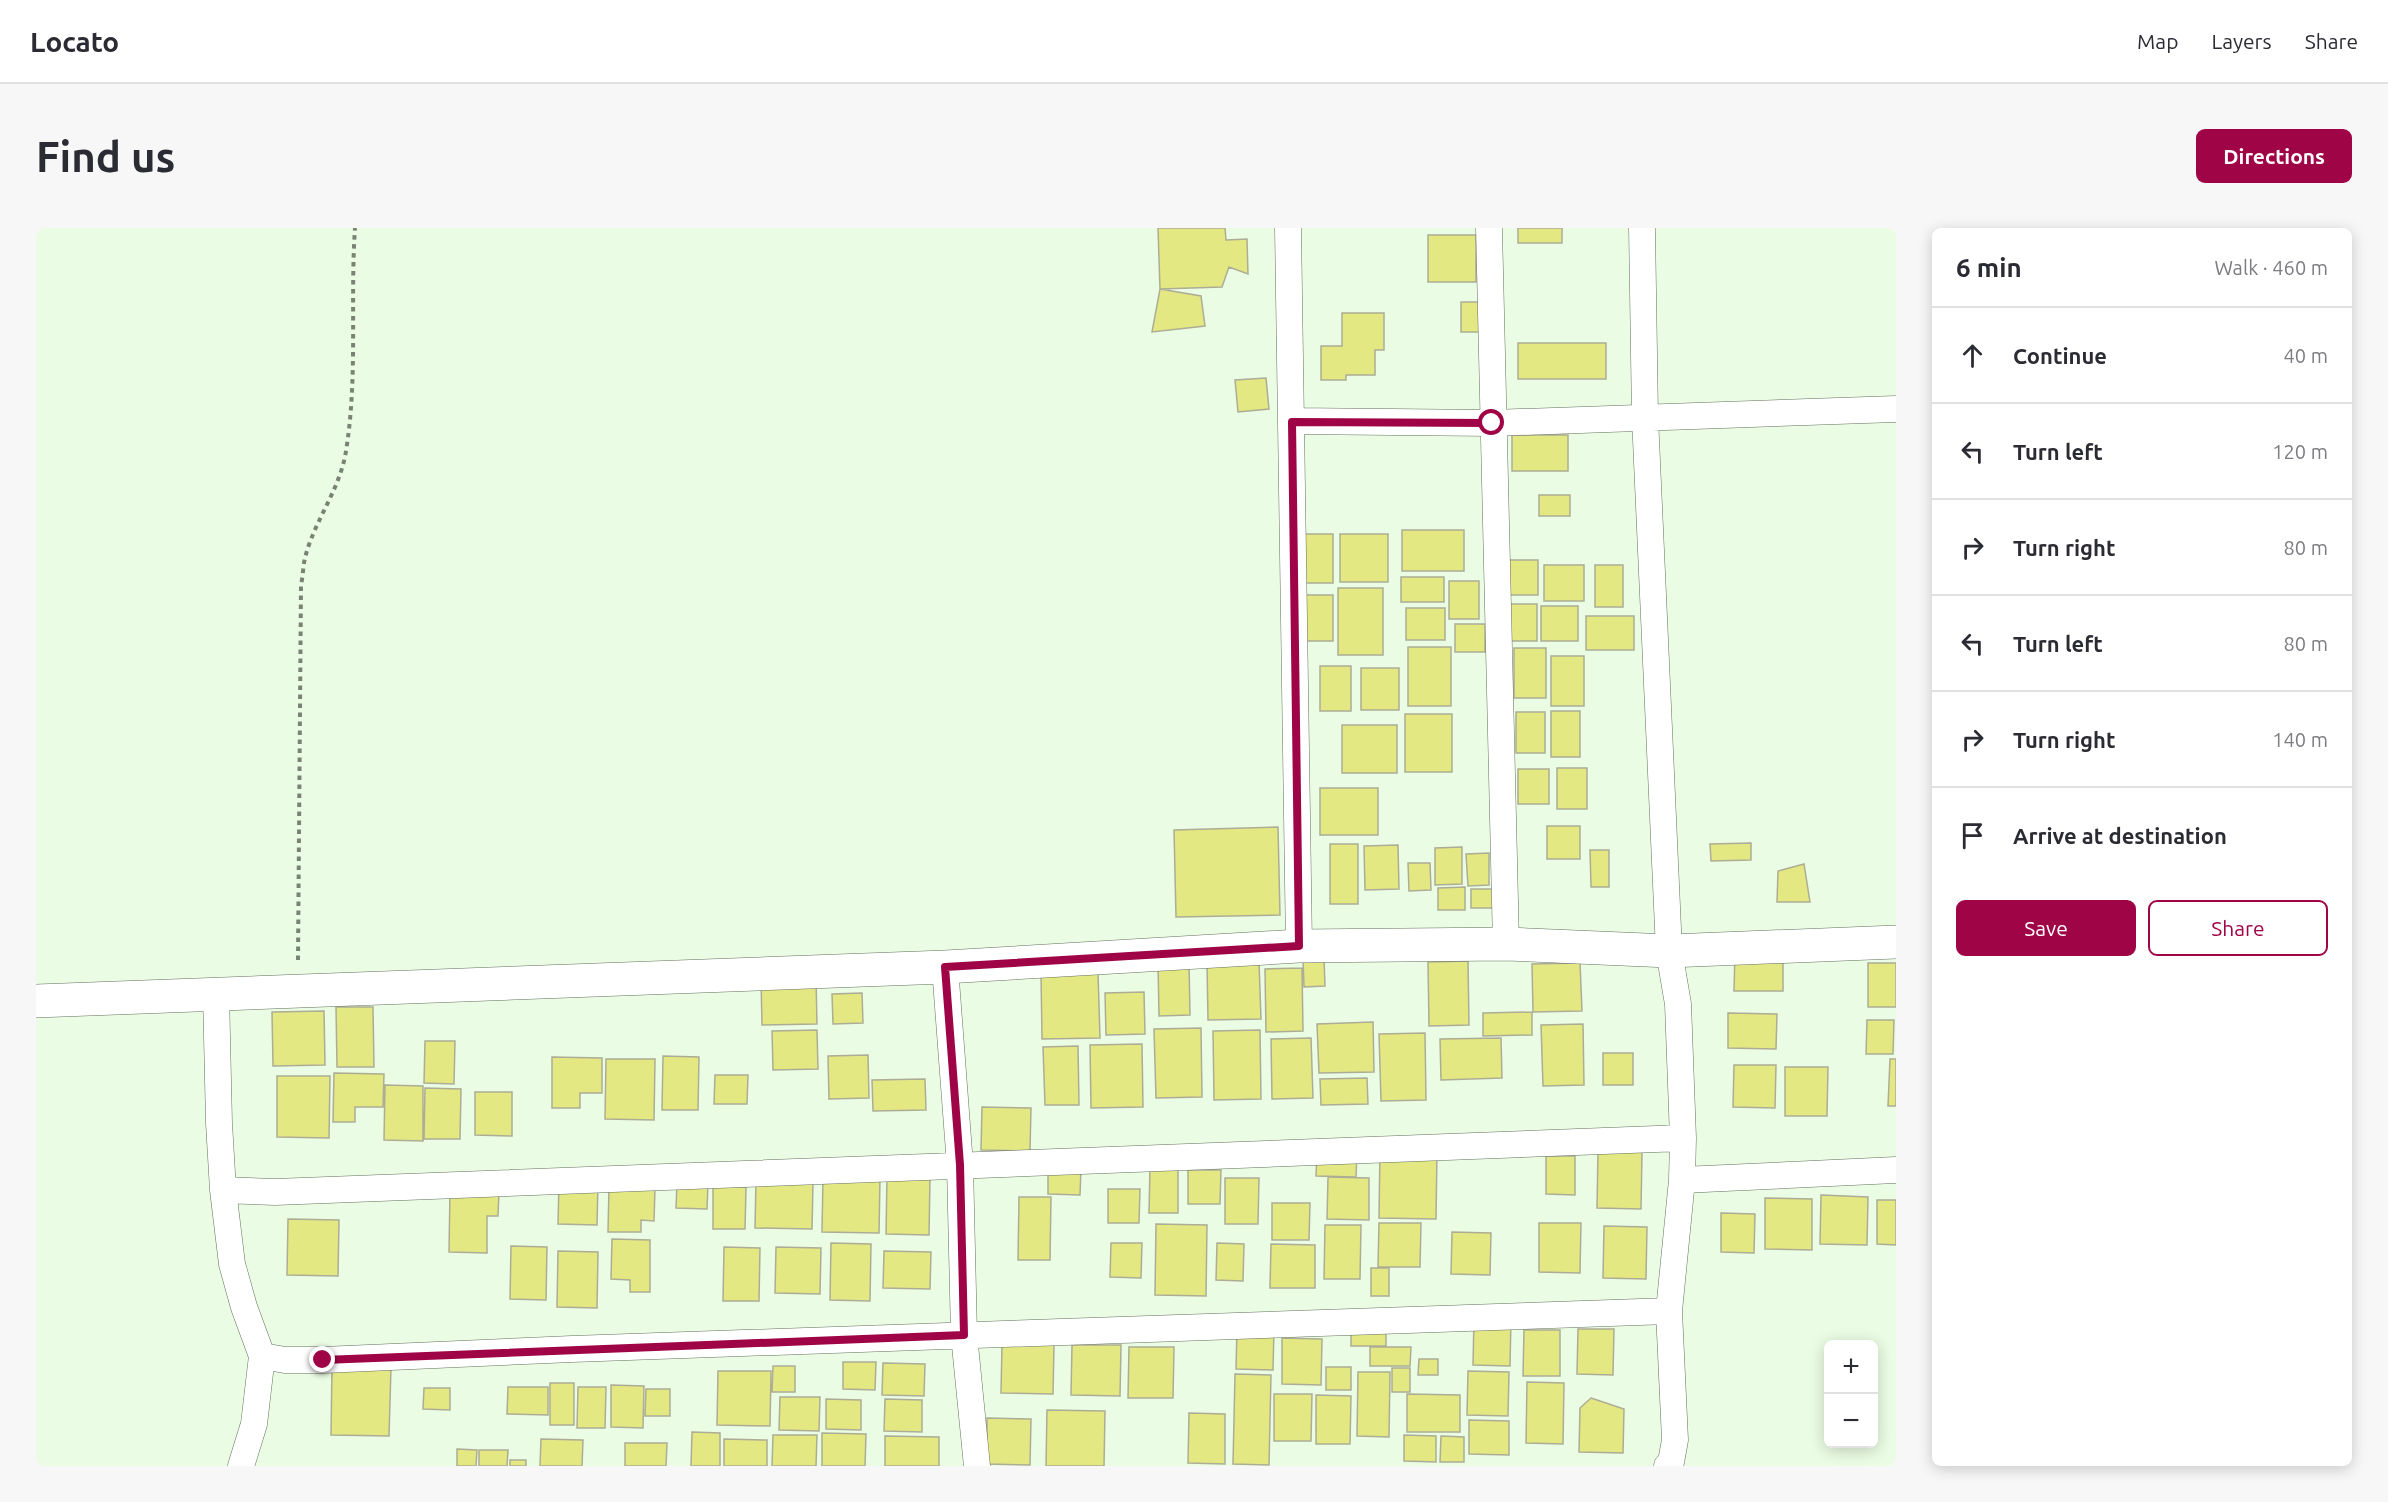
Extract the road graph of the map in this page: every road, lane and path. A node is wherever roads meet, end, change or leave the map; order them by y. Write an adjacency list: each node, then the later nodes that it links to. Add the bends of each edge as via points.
1 (355, 228): 14 (path, via 346,453 339,480 306,557 302,585)
2 (1288, 228): 7 (street)
3 (1489, 228): 8 (street)
4 (1642, 228): 6 (street)
5 (1896, 410): 6 (street)
6 (1645, 417): 8 (street); 12 (street)
7 (1292, 422): 8 (street); 11 (street)
8 (1492, 423): 10 (street)
9 (1896, 942): 12 (street)
10 (1506, 944): 11 (street); 12 (street)
11 (1299, 946): 13 (street)
12 (1669, 951): 17 (street, via 1678,1004)
13 (945, 967): 14 (street); 18 (street)
14 (298, 990): 15 (street)
15 (216, 993): 16 (street); 21 (street)
16 (36, 1002)
17 (1683, 1137): 18 (street); 20 (street)
18 (960, 1165): 21 (street, via 275,1192); 23 (street)
19 (1896, 1170): 20 (street)
20 (1682, 1180): 22 (street)
21 (223, 1190): 24 (street, via 232,1264)
22 (1669, 1311): 23 (street); 27 (street, via 1675,1440)
23 (964, 1335): 24 (street, via 323,1360); 26 (street)
24 (262, 1356): 25 (street, via 254,1424)
25 (241, 1466)
26 (977, 1466)
27 (1667, 1466)

